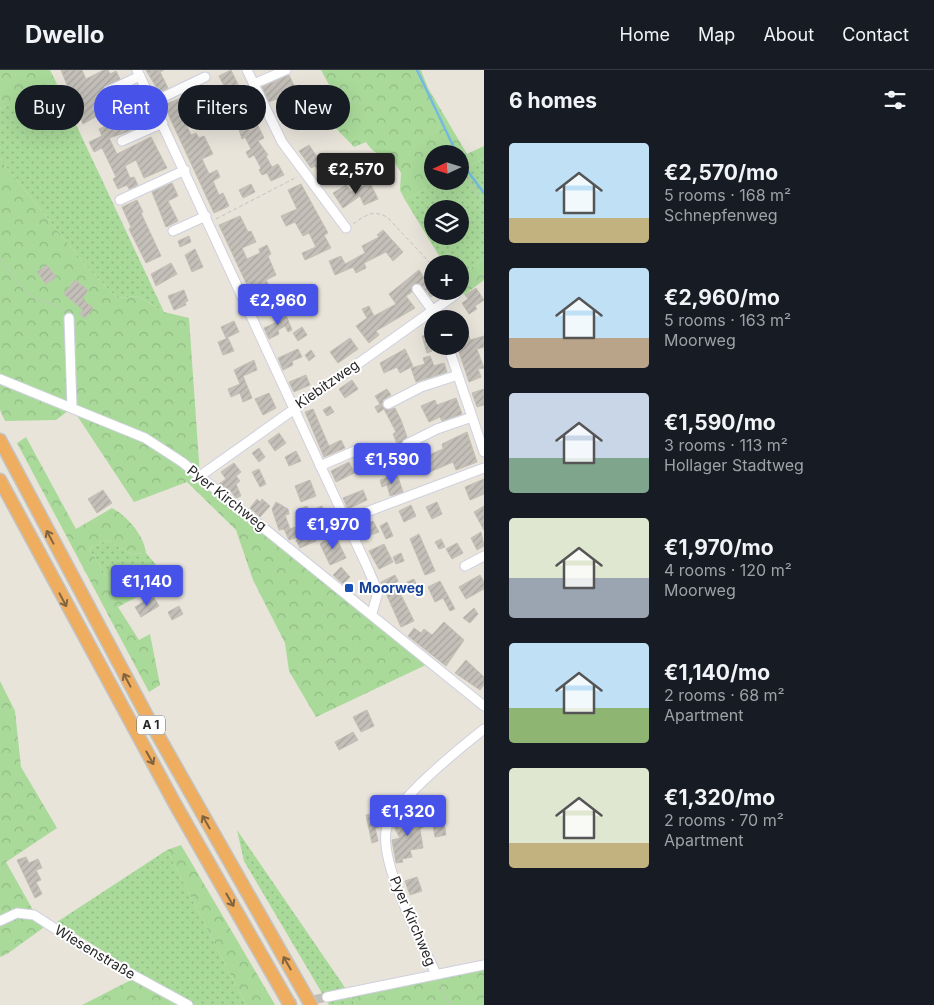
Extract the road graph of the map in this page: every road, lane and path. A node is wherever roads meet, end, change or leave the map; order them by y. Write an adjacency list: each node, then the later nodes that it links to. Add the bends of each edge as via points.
1 (248, 70): 5 (street)
2 (286, 70): 5 (street)
3 (139, 73): 6 (street); 7 (street)
4 (205, 78): 8 (street)
5 (254, 84): 13 (street, via 274,127)
6 (117, 85)
7 (145, 85)
8 (168, 95)
9 (147, 130): 11 (street)
10 (166, 130): 12 (street)
11 (122, 141)
12 (185, 170): 15 (street); 17 (street)
13 (305, 172): 17 (path); 18 (street)
14 (469, 182): 16 (path)
15 (120, 200)
16 (484, 202)
17 (207, 219): 19 (street); 34 (street)
18 (346, 228): 20 (path, via 372,212 380,213)
19 (173, 231)
20 (424, 257)
21 (0, 259): 28 (path, via 9,273 36,299 62,308)
22 (484, 275): 23 (path)
23 (469, 285)
24 (417, 289): 26 (street)
25 (447, 300): 26 (street, Kiebitzweg)
26 (434, 310)
27 (424, 317): 34 (street, Kiebitzweg)
28 (69, 318): 33 (street)
29 (451, 355): 30 (street)
30 (458, 376): 32 (street, via 421,387); 35 (street)
31 (0, 379): 33 (street, Pyer Kirchweg)
32 (388, 404)
33 (72, 408): 42 (street, Pyer Kirchweg, via 145,438)
34 (294, 408): 40 (street); 42 (street, Kiebitzweg)
35 (472, 417): 37 (street); 39 (street)
36 (0, 440): 56 (highway, A 1, one-way to 36, via 147,716)
37 (407, 444)
38 (364, 447): 40 (street)
39 (484, 452)
40 (320, 466): 44 (street)
41 (484, 468): 44 (street)
42 (200, 476): 47 (street, Pyer Kirchweg)
43 (0, 480): 55 (highway, A 1, one-way to 55, via 170,796)
44 (344, 520): 47 (street, via 378,592)
45 (484, 556): 46 (street)
46 (465, 566)
47 (372, 613): 48 (street, Pyer Kirchweg)
48 (484, 706)
49 (484, 729): 52 (street, Pyer Kirchweg, via 414,791 387,826 387,850 394,879)
50 (0, 921): 54 (street, Wiesenstraße, via 17,913 34,915 91,952)
51 (484, 965): 52 (street)
52 (436, 974): 53 (street); 57 (path)
53 (327, 997)
54 (188, 1005)
55 (290, 1005)
56 (311, 1005)
57 (450, 1005)

